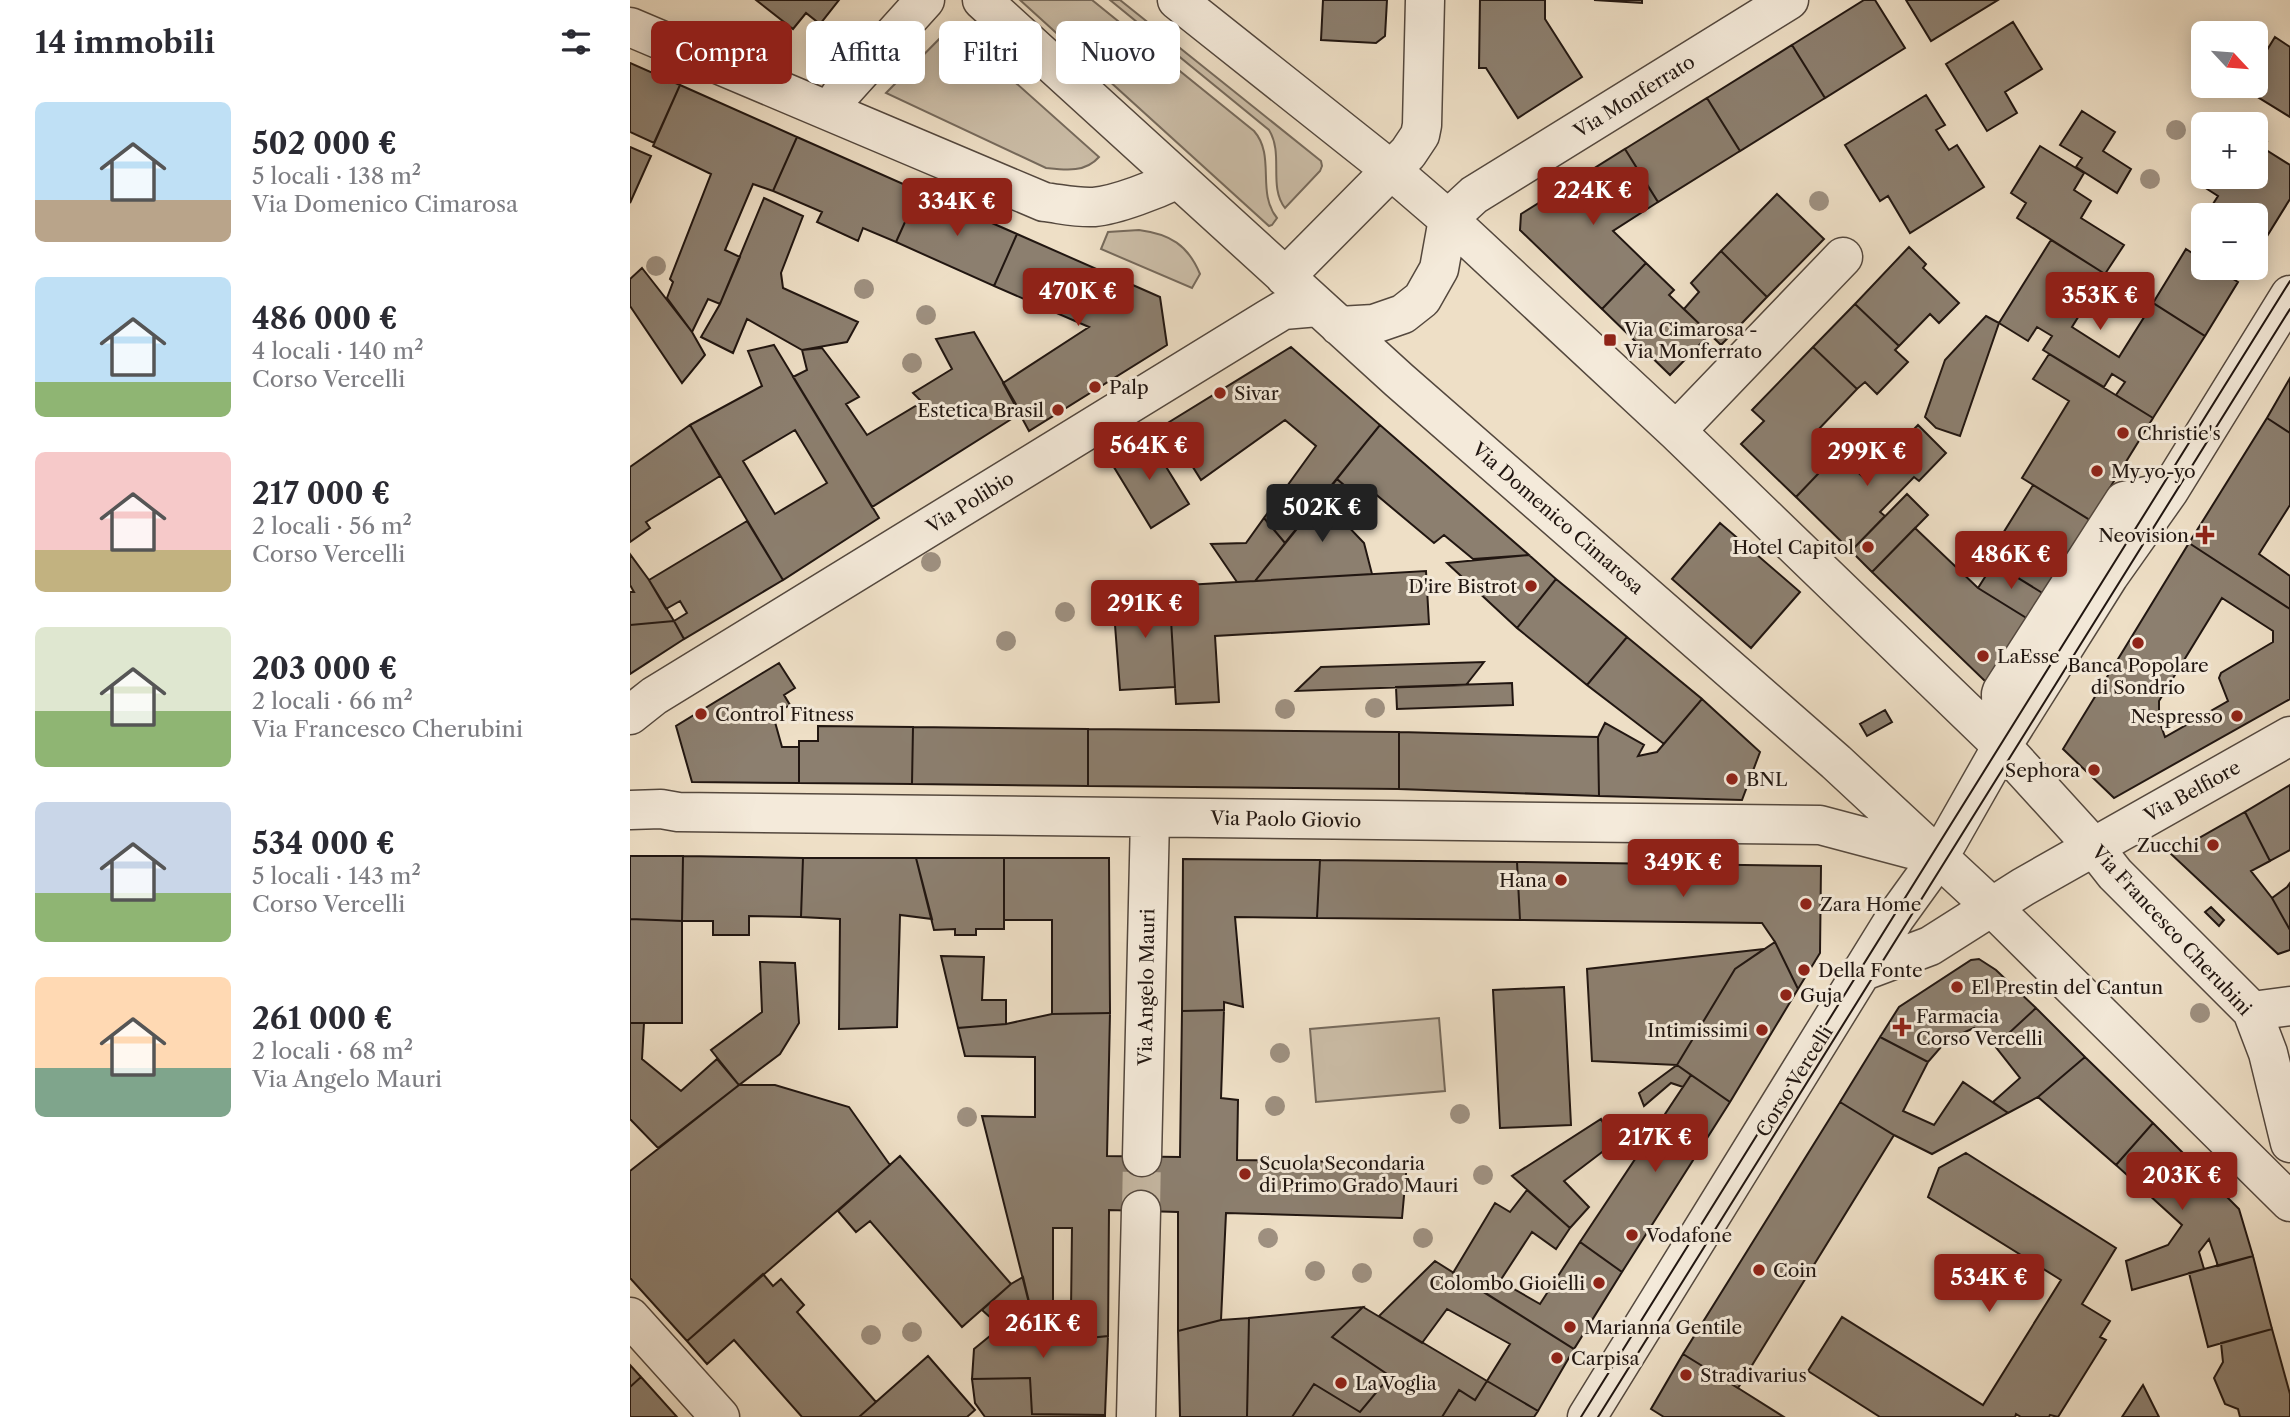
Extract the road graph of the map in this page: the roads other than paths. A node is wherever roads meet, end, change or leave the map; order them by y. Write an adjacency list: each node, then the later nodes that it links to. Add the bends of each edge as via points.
1 (925, 0): 7 (street)
2 (982, 0): 9 (street, Via Domenico Cimarosa)
3 (1177, 0): 8 (street)
4 (1425, 0): 8 (street, via 1420,135)
5 (1788, 0): 10 (street, Via Monferrato, via 1483,189)
6 (630, 27): 7 (street)
7 (830, 111): 9 (street, via 1044,202 1096,207)
8 (1391, 170): 10 (street); 12 (street)
9 (1178, 179): 12 (street, Via Domenico Cimarosa)
10 (1448, 219): 14 (street, Via Polibio, via 1439,269 1422,299 1403,314 1374,324); 16 (street)
11 (1843, 257): 16 (street)
12 (1285, 277): 14 (street, Via Domenico Cimarosa)
13 (2290, 295): 15 (street, Corso Vercelli)
14 (1329, 317): 19 (street, Via Polibio, via 1283,310); 25 (street, Via Domenico Cimarosa)
15 (2220, 408): 17 (street, Corso Vercelli); 18 (street, via 2225,441 2150,562)
16 (1676, 431): 21 (street)
17 (2169, 491): 18 (street, Corso Vercelli); 21 (street, Corso Vercelli, via 2124,501 2002,691)
18 (2109, 576): 21 (street, Corso Vercelli)
19 (630, 715)
20 (2290, 736): 24 (street, Via Belfiore)
21 (2002, 746): 24 (street, Via Francesco Cherubini); 25 (street, Corso Vercelli)
22 (630, 810): 23 (street, Via Paolo Giovio)
23 (1150, 818): 25 (street, Via Paolo Giovio, via 1820,825); 31 (street, Via Angelo Mauri)
24 (2093, 846): 26 (street, Via Belfiore); 29 (street, Via Francesco Cherubini, via 2115,874)
25 (1939, 857): 26 (street); 27 (street, Corso Vercelli)
26 (1991, 906): 27 (street, Via Belfiore, via 1930,946); 32 (street)
27 (1861, 972): 37 (street, Corso Vercelli)
28 (2290, 1006): 29 (street)
29 (2252, 1011): 30 (street, Via Francesco Cherubini, via 2268,1053)
30 (2290, 1143)
31 (1142, 1157)
32 (2290, 1202)
33 (1141, 1210): 36 (street)
34 (630, 1317): 35 (street)
35 (720, 1417)
36 (1136, 1417)
37 (1587, 1417)

